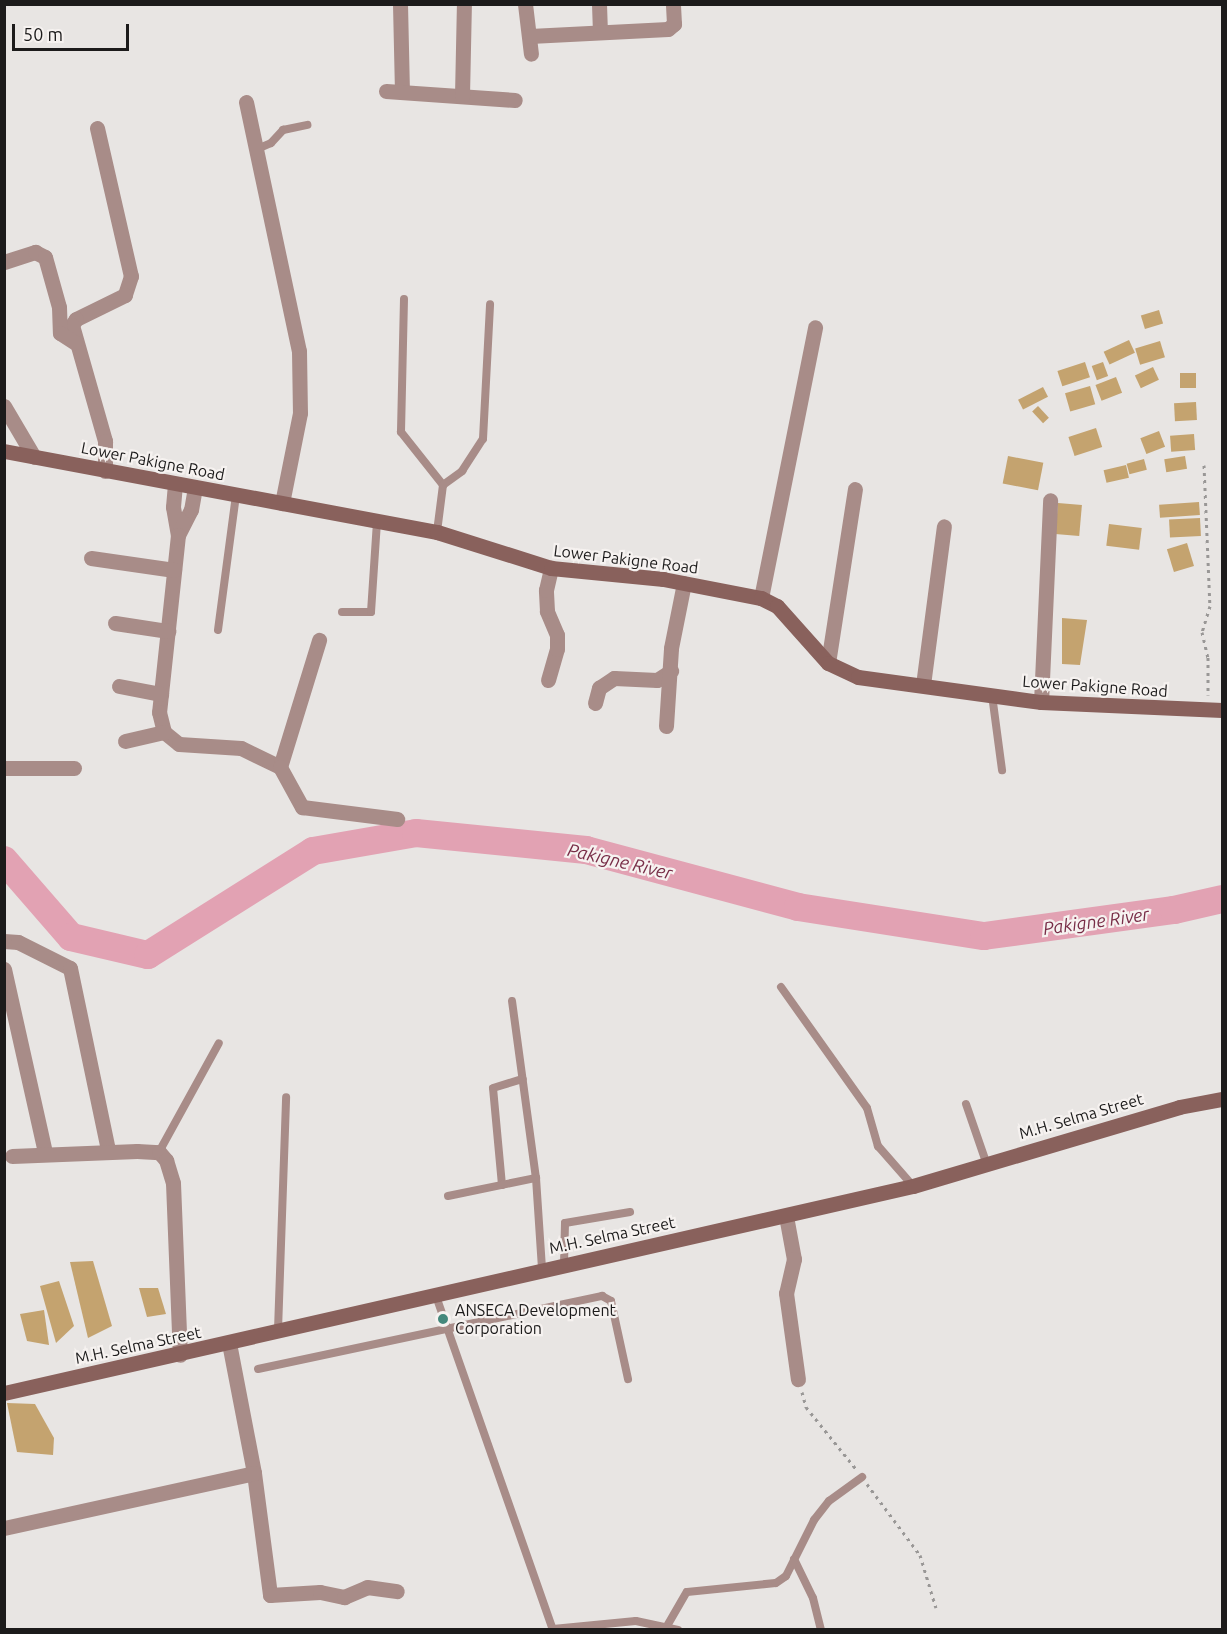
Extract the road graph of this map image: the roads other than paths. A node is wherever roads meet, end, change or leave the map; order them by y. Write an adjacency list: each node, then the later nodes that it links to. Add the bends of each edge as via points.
1 (400, 4): 9 (street)
2 (464, 4): 11 (street)
3 (525, 4): 7 (street)
4 (599, 4): 6 (street)
5 (673, 4): 6 (street, via 670,28)
6 (600, 32): 7 (street)
7 (530, 36): 8 (street)
8 (531, 54)
9 (402, 89): 10 (street); 11 (street)
10 (386, 90)
11 (462, 96): 12 (street)
12 (514, 100)
13 (246, 102): 16 (street)
14 (307, 125): 16 (lane, via 283,130 272,143)
15 (97, 128): 21 (street, via 131,276 124,295 73,322)
16 (257, 150): 32 (street, via 299,351 300,413)
17 (4, 262): 21 (street, via 35,252 45,257 59,307 60,333)
18 (404, 299): 27 (lane, via 401,432)
19 (490, 304): 27 (lane, via 483,439 462,471)
20 (815, 327): 41 (street)
21 (74, 342): 25 (street, via 105,441)
22 (4, 406): 24 (street)
23 (4, 451): 24 (street, Lower Pakigne Road)
24 (34, 457): 25 (street, Lower Pakigne Road)
25 (105, 471): 26 (street, Lower Pakigne Road)
26 (175, 484): 28 (street, Lower Pakigne Road); 36 (street, via 173,507)
27 (443, 485): 35 (lane)
28 (195, 487): 30 (street, Lower Pakigne Road); 36 (street)
29 (855, 489): 47 (street)
30 (236, 495): 32 (street, Lower Pakigne Road); 44 (lane)
31 (1050, 500): 54 (street)
32 (282, 503): 33 (street, Lower Pakigne Road)
33 (377, 521): 35 (street, Lower Pakigne Road); 42 (lane, via 371,612)
34 (944, 526): 50 (street)
35 (437, 532): 38 (street, Lower Pakigne Road)
36 (178, 535): 39 (street)
37 (91, 558): 39 (street)
38 (551, 568): 40 (street, Lower Pakigne Road); 49 (street, via 547,611 557,635)
39 (174, 570): 45 (street)
40 (684, 584): 41 (street, Lower Pakigne Road); 48 (street, via 671,648)
41 (760, 598): 47 (street, Lower Pakigne Road, via 777,606)
42 (342, 612)
43 (116, 622): 45 (street)
44 (218, 630)
45 (168, 631): 52 (street)
46 (319, 640): 60 (street)
47 (828, 663): 50 (street, Lower Pakigne Road, via 854,676)
48 (671, 671): 55 (street, via 657,680 614,678 599,688); 57 (street)
49 (548, 680)
50 (923, 685): 53 (street, Lower Pakigne Road)
51 (118, 686): 52 (street)
52 (161, 694): 58 (street, via 159,712)
53 (992, 695): 54 (street, Lower Pakigne Road); 63 (lane)
54 (1041, 702): 56 (street, Lower Pakigne Road)
55 (595, 704)
56 (1216, 711)
57 (666, 726)
58 (164, 732): 59 (street); 60 (street, via 179,744 241,747)
59 (125, 741)
60 (280, 767): 64 (street, via 302,807)
61 (4, 768): 62 (street)
62 (74, 768)
63 (1002, 770)
64 (397, 819)
65 (4, 941): 74 (street, via 18,942 70,968)
66 (4, 969): 76 (street)
67 (781, 987): 81 (lane, via 867,1108 878,1146)
68 (512, 1000): 70 (lane)
69 (219, 1043): 75 (lane)
70 (523, 1079): 79 (lane); 80 (lane, via 493,1088)
71 (286, 1097): 89 (lane)
72 (1222, 1099): 78 (street, M.H. Selma Street, via 1179,1107)
73 (966, 1104): 78 (lane)
74 (108, 1150): 75 (street); 76 (street)
75 (159, 1152): 91 (street, via 171,1168 173,1183)
76 (45, 1154): 77 (street)
77 (12, 1156)
78 (986, 1162): 81 (street, M.H. Selma Street)
79 (536, 1178): 80 (lane); 86 (lane)
80 (502, 1185): 82 (lane)
81 (913, 1186): 84 (street, M.H. Selma Street)
82 (448, 1196)
83 (630, 1212): 85 (lane, via 566,1223)
84 (786, 1216): 85 (street, M.H. Selma Street); 94 (street, via 794,1259 786,1293)
85 (564, 1264): 86 (street, M.H. Selma Street)
86 (542, 1268): 87 (street, M.H. Selma Street)
87 (436, 1296): 88 (lane); 89 (street, M.H. Selma Street)
88 (447, 1327): 92 (lane); 93 (lane, via 606,1296); 102 (lane)
89 (278, 1332): 90 (street, M.H. Selma Street)
90 (229, 1343): 91 (street, M.H. Selma Street); 96 (street)
91 (180, 1355): 95 (street, M.H. Selma Street)
92 (258, 1369)
93 (628, 1379)
94 (798, 1379)
95 (4, 1393)
96 (254, 1473): 98 (street); 100 (street, via 270,1595 320,1592 344,1597 367,1587)
97 (862, 1477): 99 (lane, via 819,1514)
98 (4, 1528)
99 (794, 1559): 101 (lane, via 786,1576 776,1583 687,1592); 104 (lane, via 813,1598)
100 (397, 1591)
101 (667, 1626): 102 (lane, via 636,1621); 103 (lane)
102 (553, 1629)
103 (678, 1629)
104 (821, 1629)

